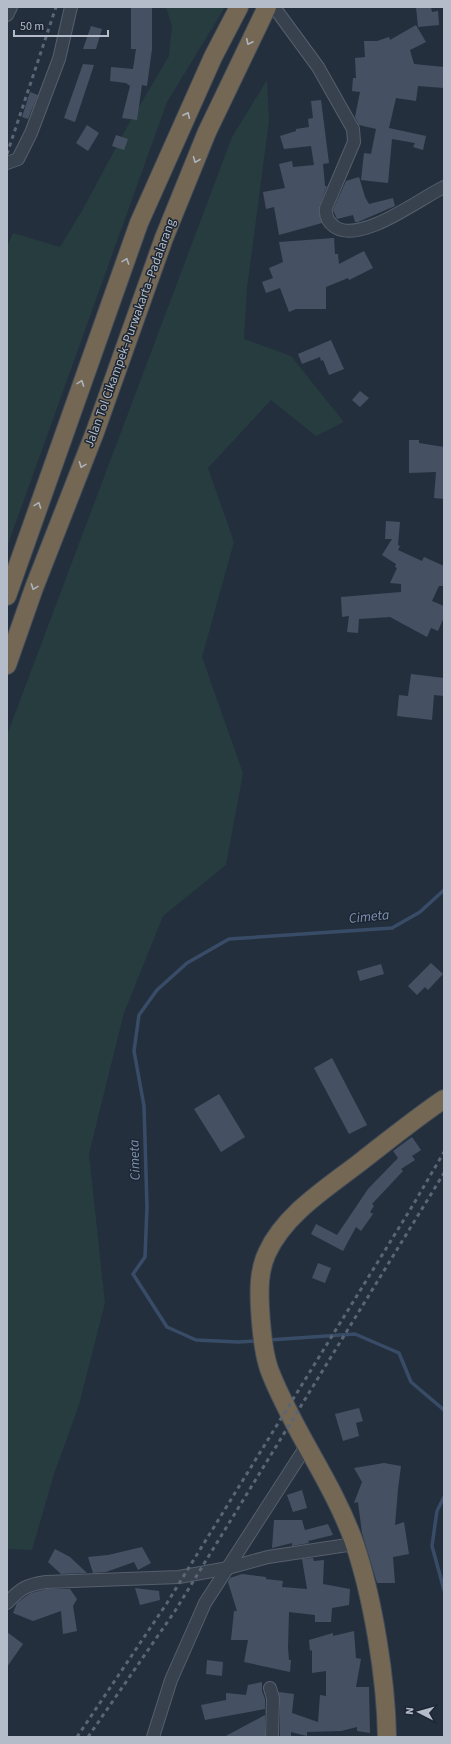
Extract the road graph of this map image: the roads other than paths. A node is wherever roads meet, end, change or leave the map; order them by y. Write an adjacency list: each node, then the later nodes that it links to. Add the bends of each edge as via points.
1 (11, 7): 6 (street)
2 (71, 7): 7 (street, via 59,59 31,133 18,159)
3 (239, 7): 9 (highway, one-way to 3, via 139,223 207,71)
4 (267, 7): 10 (highway, Jalan Tol Cikampek–Purwakarta–Padalarang, one-way to 10, via 207,132 164,238 95,432)
5 (274, 7): 8 (street, via 318,67 354,133 354,142 326,208 326,215 333,226 354,231 375,224)
6 (7, 15)
7 (7, 163)
8 (444, 187)
9 (7, 596)
10 (7, 665)
11 (444, 1099): 12 (highway, via 296,1214 267,1253 259,1288 261,1321 270,1372)
12 (307, 1445): 13 (highway, via 343,1514); 14 (street)
13 (354, 1544): 14 (street, via 268,1558); 19 (highway, via 368,1596 379,1653)
14 (228, 1568): 15 (street, via 179,1577 34,1584 22,1588); 17 (street, via 205,1603 182,1654)
15 (7, 1603)
16 (270, 1688): 18 (street, via 273,1698)
17 (153, 1737)
18 (272, 1737)
19 (387, 1737)

